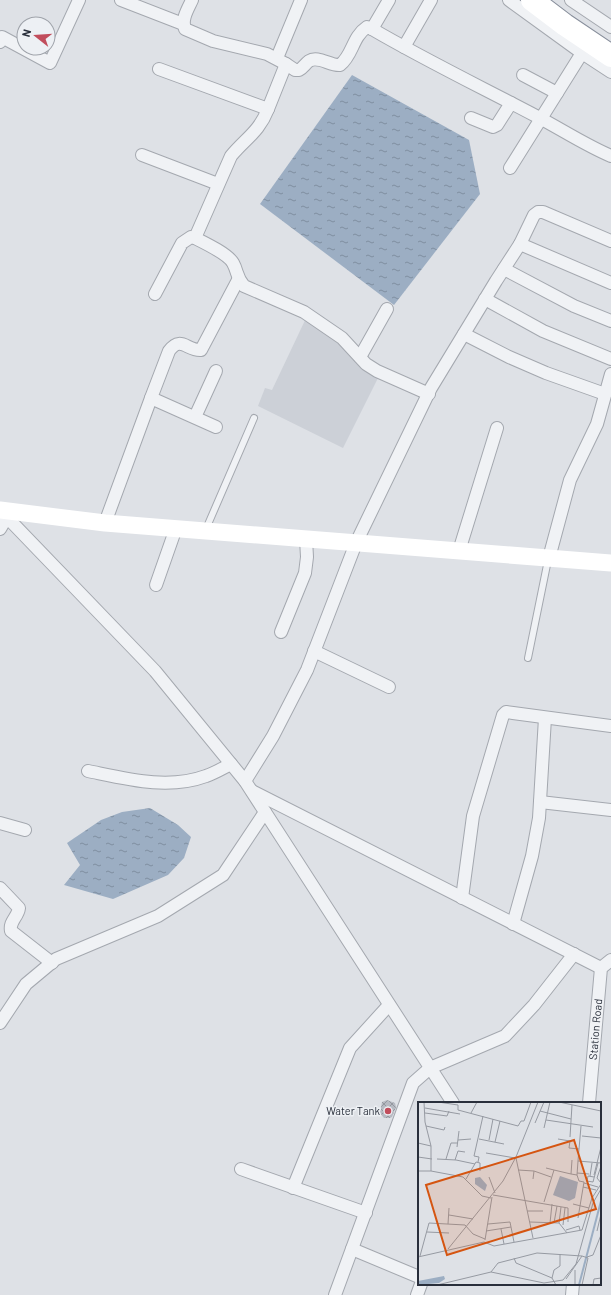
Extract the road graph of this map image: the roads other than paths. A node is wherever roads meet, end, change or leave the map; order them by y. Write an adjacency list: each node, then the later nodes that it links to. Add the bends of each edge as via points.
1 (79, 0): 15 (street, via 50,63 2,37)
2 (121, 0): 11 (street)
3 (192, 0): 11 (street)
4 (301, 0): 19 (street)
5 (389, 0): 13 (street)
6 (431, 0): 16 (street)
7 (509, 0): 17 (street)
8 (532, 0): 18 (highway)
9 (553, 0): 14 (highway)
10 (570, 0): 12 (street)
11 (183, 24): 19 (street, via 185,29 213,41 266,54)
12 (611, 27)
13 (372, 29): 16 (street); 19 (street, via 367,27 358,34 340,65 314,59 299,70 295,70)
14 (611, 39)
15 (0, 42)
16 (404, 47): 24 (street)
17 (582, 53): 21 (street); 23 (street)
18 (611, 56)
19 (282, 61): 25 (street)
20 (159, 69): 25 (street)
21 (611, 72)
22 (524, 75): 23 (street)
23 (557, 93): 27 (street)
24 (511, 102): 26 (street, via 497,125 493,127); 27 (street)
25 (268, 109): 31 (street, via 259,128 231,156)
26 (470, 118)
27 (541, 119): 29 (street); 30 (street)
28 (142, 155): 31 (street)
29 (611, 156)
30 (510, 168)
31 (218, 184): 32 (street)
32 (195, 238): 36 (street, via 233,262); 38 (street, via 191,237 182,243)
33 (611, 242): 34 (street, via 538,212 534,215)
34 (520, 244): 35 (street); 37 (street)
35 (504, 269): 39 (street); 41 (street, via 574,306)
36 (238, 280): 43 (street, via 251,290 304,312 342,338); 49 (street, via 201,350 178,343 169,351)
37 (611, 283)
38 (155, 294)
39 (485, 299): 42 (street); 44 (street, via 543,331)
40 (387, 309): 43 (street)
41 (611, 321)
42 (464, 334): 47 (street); 48 (street, via 509,358)
43 (360, 358): 47 (street, via 377,371)
44 (611, 359)
45 (216, 371): 50 (street)
46 (611, 374): 48 (street)
47 (429, 394): 60 (street)
48 (606, 394): 62 (street, via 597,424 570,480)
49 (151, 398): 50 (street); 55 (street)
50 (195, 417): 52 (street)
51 (254, 418): 58 (lane)
52 (216, 427)
53 (497, 428): 61 (street)
54 (2, 512): 55 (street); 57 (street); 71 (street, via 155,672)
55 (105, 523): 56 (street)
56 (176, 528): 58 (street); 64 (street)
57 (0, 529)
58 (206, 530): 59 (street)
59 (306, 539): 60 (street); 65 (street, via 305,574)
60 (356, 543): 61 (street); 66 (street)
61 (459, 551): 62 (street)
62 (549, 558): 63 (street); 67 (lane)
63 (611, 563)
64 (156, 585)
65 (281, 632)
66 (314, 651): 68 (street); 73 (street, via 290,706)
67 (528, 658)
68 (389, 687)
69 (545, 718): 70 (street); 74 (street); 80 (street, via 506,712 503,715 473,816)
70 (611, 726)
71 (231, 764): 72 (street, via 206,776 175,783 150,783); 73 (street)
72 (88, 771)
73 (248, 785): 76 (street); 80 (street)
74 (540, 802): 75 (street); 81 (street, via 532,856)
75 (611, 810)
76 (265, 812): 84 (street, via 223,875 158,916 56,959); 86 (street)
77 (0, 823): 78 (street)
78 (25, 830)
79 (0, 888): 84 (street, via 19,908 10,926 11,931)
80 (462, 898): 81 (street)
81 (513, 924): 82 (street)
82 (574, 954): 85 (street); 88 (street, via 534,1005 505,1036)
83 (611, 960): 85 (street)
84 (52, 963): 87 (street, via 26,984)
85 (600, 968): 90 (street, Station Road)
86 (389, 1005): 88 (street); 92 (street, via 350,1048)
87 (0, 1023)
88 (430, 1068): 89 (street); 93 (street, via 413,1083)
89 (452, 1102)
90 (589, 1102)
91 (240, 1170): 92 (street)
92 (293, 1188): 93 (street)
93 (366, 1213): 94 (street)
94 (352, 1249): 95 (street); 97 (street)
95 (418, 1277)
96 (421, 1285): 98 (street)
97 (335, 1295)
98 (417, 1295)

